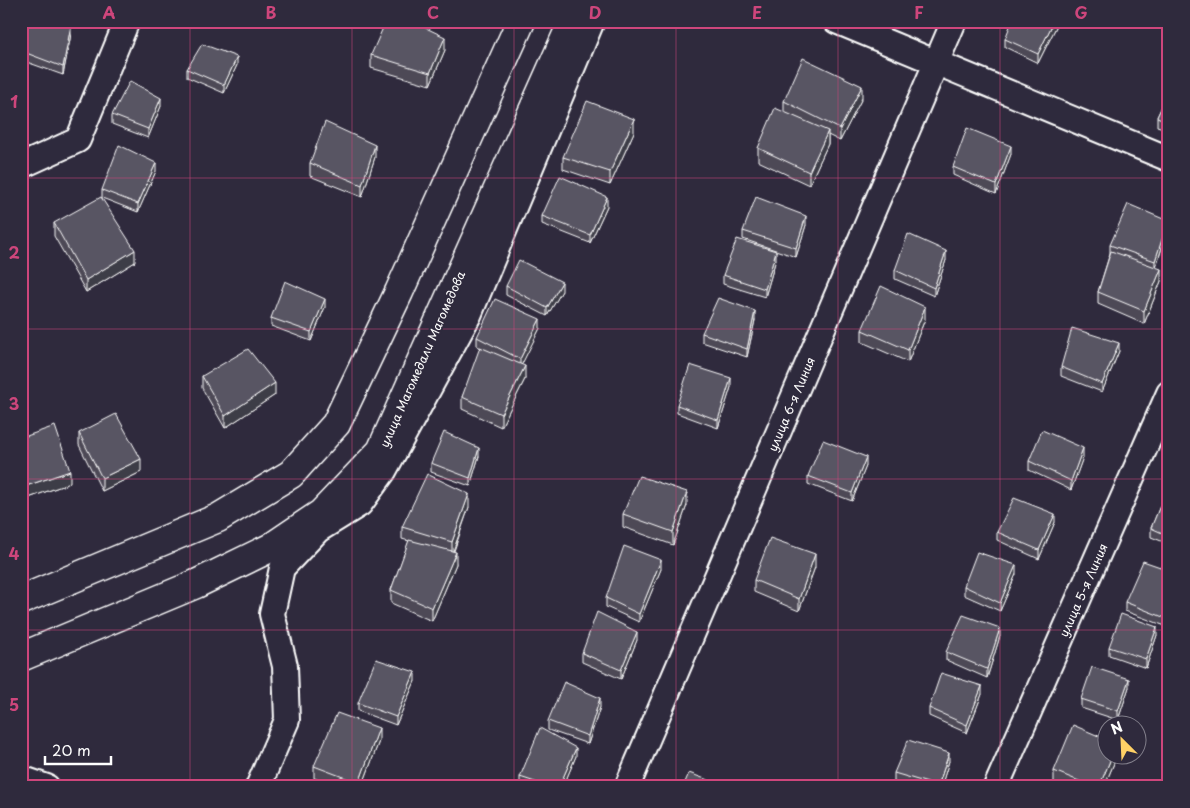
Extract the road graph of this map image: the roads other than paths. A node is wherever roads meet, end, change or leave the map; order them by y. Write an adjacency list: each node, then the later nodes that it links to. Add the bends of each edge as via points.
1 (127, 21): 9 (street, via 78,140)
2 (522, 21): 11 (main road, via 336,424 291,474 218,518)
3 (573, 21): 12 (main road, улица Магомедали Магомедова, via 381,451 322,513 270,548 196,584)
4 (592, 21): 15 (street, via 469,315 384,471 360,504 318,530 282,568 272,614 285,666 287,720)
5 (836, 21): 7 (street)
6 (954, 21): 7 (street, улица 6-я Линия)
7 (937, 64): 8 (street); 16 (street, улица 6-я Линия)
8 (1169, 159)
9 (21, 166)
10 (1169, 393): 17 (street, улица 5-я Линия)
11 (21, 600)
12 (21, 657)
13 (21, 778): 14 (street)
14 (47, 787)
15 (258, 787)
16 (627, 787)
17 (996, 787)

